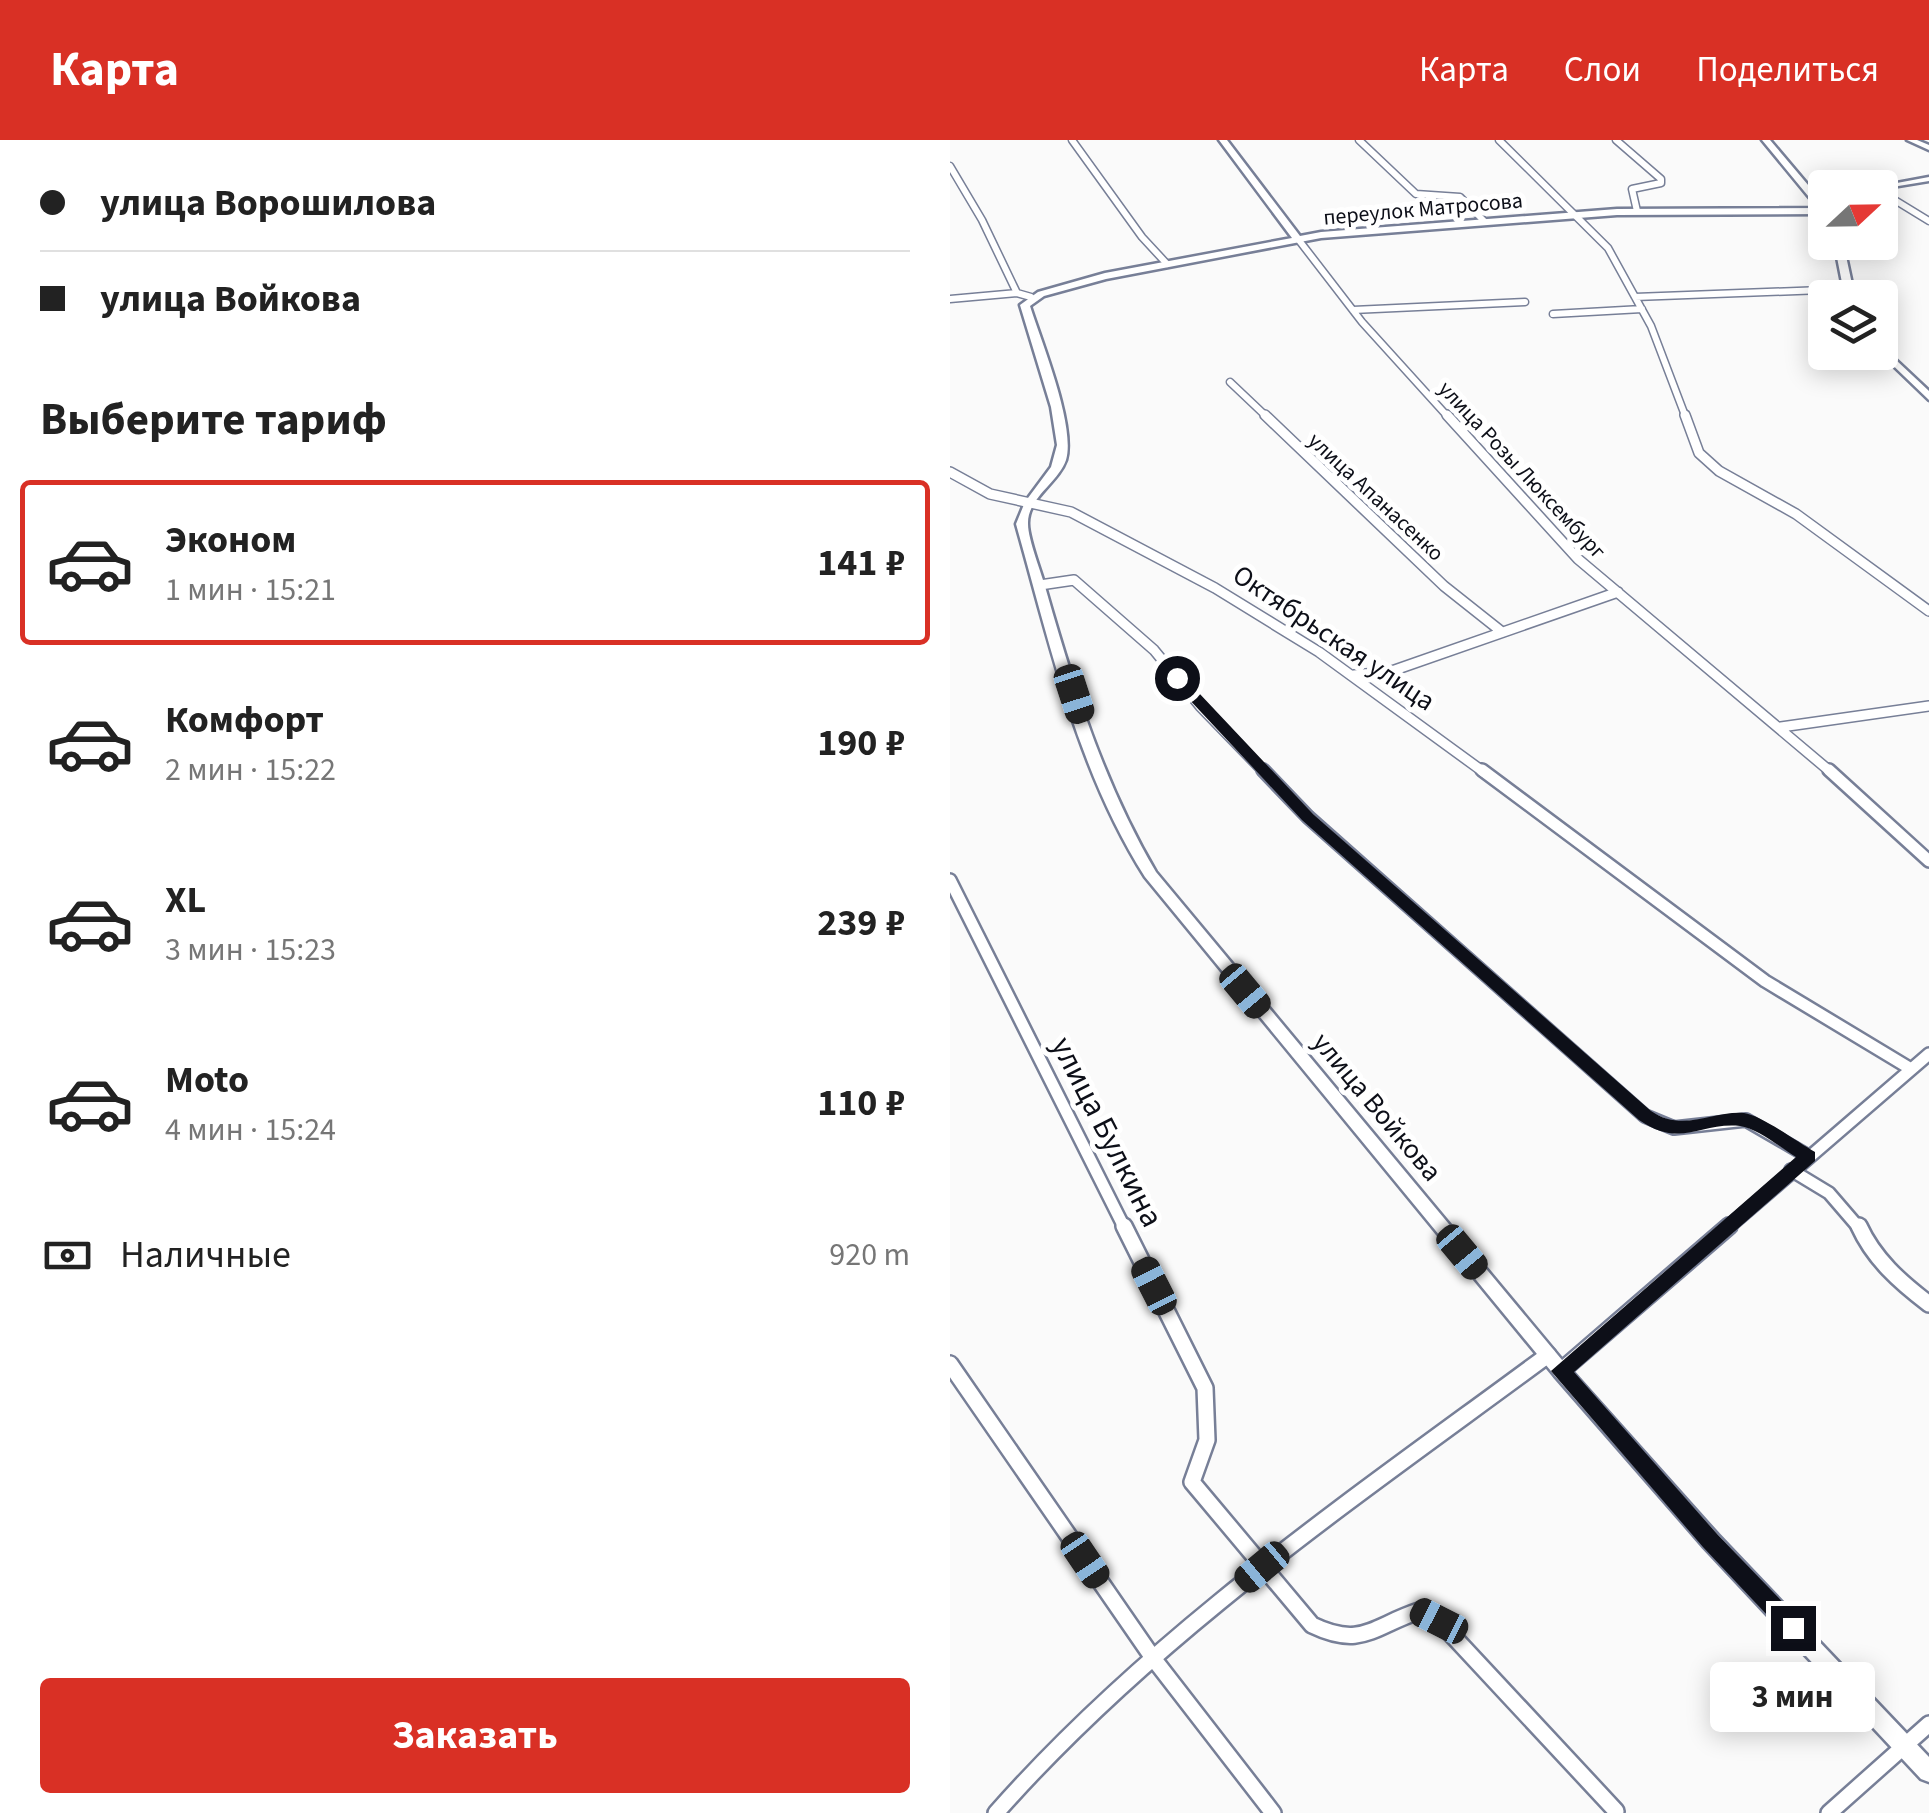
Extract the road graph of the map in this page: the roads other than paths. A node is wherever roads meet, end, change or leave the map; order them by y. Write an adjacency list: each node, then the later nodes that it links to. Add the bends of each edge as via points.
1 (1072, 140): 20 (street)
2 (1223, 140): 19 (main road, улица Розы Люксембург)
3 (1359, 140): 17 (street, via 1416,194 1460,197)
4 (1499, 140): 16 (street)
5 (1616, 140): 14 (street, via 1661,179 1632,189)
6 (1766, 140): 11 (main road)
7 (1911, 140): 8 (street)
8 (1929, 148)
9 (950, 166): 21 (street)
10 (1929, 179): 12 (street)
11 (1808, 182)
12 (1898, 185)
13 (1898, 202): 18 (street)
14 (1637, 211): 15 (main road, переулок Матросова); 16 (main road, переулок Матросова)
15 (1808, 211)
16 (1574, 214): 17 (main road, переулок Матросова); 23 (street, via 1608,248)
17 (1484, 221): 19 (main road, переулок Матросова)
18 (1929, 221)
19 (1298, 239): 20 (main road, переулок Матросова); 28 (street, улица Розы Люксембург)
20 (1167, 264): 25 (main road, переулок Матросова)
21 (1016, 292): 24 (street); 25 (street)
22 (1808, 294): 23 (street)
23 (1635, 297): 27 (street)
24 (950, 298)
25 (1031, 298): 34 (main road, via 1025,306 1064,453)
26 (1525, 302): 28 (street)
27 (1642, 309): 29 (street); 37 (street, via 1699,453)
28 (1353, 310): 36 (street, улица Розы Люксембург, via 1565,545)
29 (1553, 314)
30 (1898, 366): 32 (main road)
31 (1230, 382): 38 (street, улица Апанасенко, via 1444,586)
32 (1929, 397)
33 (950, 472): 34 (street, via 986,494)
34 (1026, 502): 35 (main road, улица Войкова, via 1022,524); 39 (street, Октябрьская улица, via 1066,510 1150,550)
35 (1040, 585): 46 (street, via 1074,580 1154,650 1308,817 1645,1116 1660,1126 1690,1128 1744,1119); 49 (main road, улица Войкова, via 1124,835)
36 (1618, 592): 38 (street); 41 (street, улица Розы Люксембург)
37 (1929, 611)
38 (1502, 632): 39 (street, via 1390,672)
39 (1354, 675): 45 (street, Октябрьская улица, via 1682,920)
40 (1929, 706): 41 (street)
41 (1781, 726): 42 (street, улица Розы Люксембург)
42 (1929, 861)
43 (950, 880): 52 (street, улица Булкина, via 1205,1388 1207,1440 1192,1482)
44 (1927, 1057): 45 (street)
45 (1911, 1069): 46 (street)
46 (1808, 1156): 47 (street)
47 (1792, 1170): 48 (street, via 1829,1193 1855,1219 1869,1248); 51 (street)
48 (1929, 1304)
49 (1548, 1355): 51 (main road, улица Войкова); 52 (street)
50 (950, 1364): 53 (street)
51 (1561, 1371): 55 (main road, улица Войкова)
52 (1262, 1567): 53 (street); 57 (street, улица Булкина, via 1312,1625 1336,1639 1362,1640 1397,1616 1419,1611 1439,1621)
53 (1153, 1658): 58 (street, via 1075,1726); 59 (street)
54 (1929, 1724): 55 (street)
55 (1903, 1744): 56 (main road, улица Войкова); 60 (street)
56 (1929, 1772)
57 (1616, 1810)
58 (996, 1813)
59 (1274, 1813)
60 (1829, 1813)

